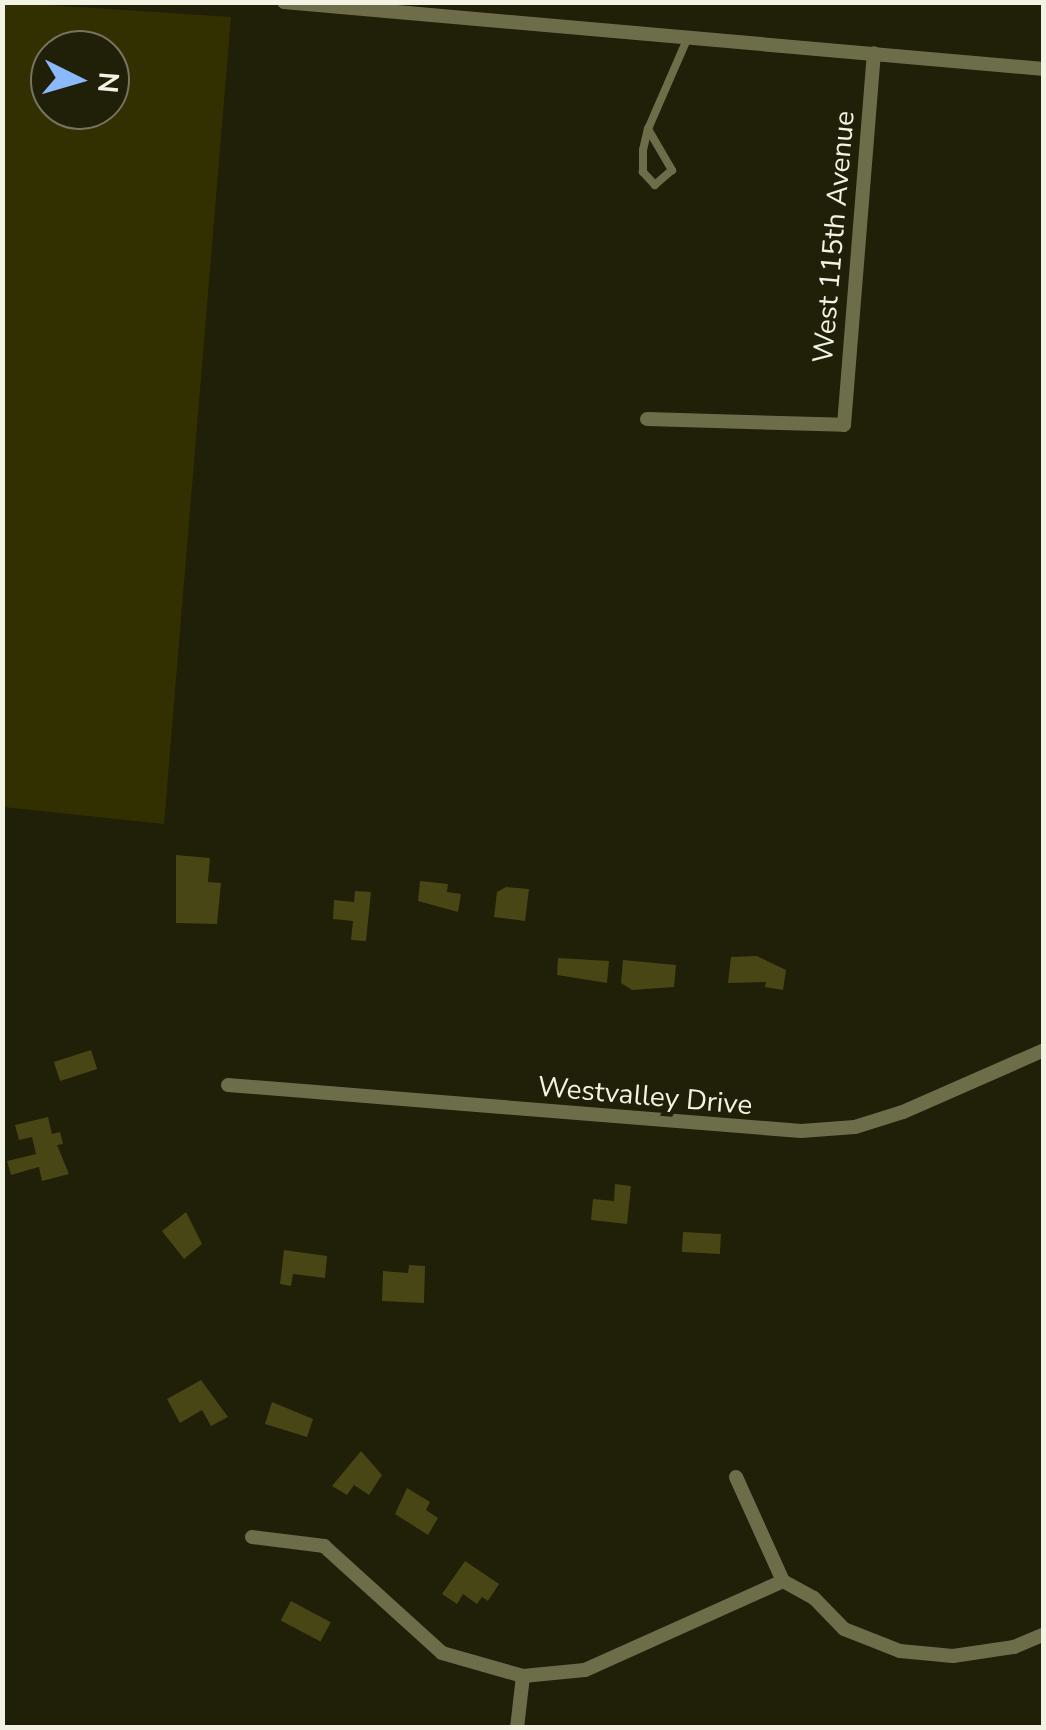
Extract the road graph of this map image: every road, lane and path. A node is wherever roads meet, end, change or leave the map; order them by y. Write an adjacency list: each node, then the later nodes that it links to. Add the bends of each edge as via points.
1 (284, 2): 2 (street)
2 (688, 37): 3 (street); 5 (lane)
3 (874, 53): 4 (street); 6 (street, West 115th Avenue, via 844,425)
4 (1044, 69)
5 (648, 129): 5 (lane, via 643,172 655,186 672,170)
6 (647, 419)
7 (1044, 1050): 8 (street, Westvalley Drive, via 903,1112 801,1131)
8 (228, 1085)
9 (736, 1477): 11 (street)
10 (252, 1537): 13 (street, via 324,1546 442,1653)
11 (783, 1581): 12 (street, via 814,1598 844,1628 900,1651 953,1656 1014,1647); 13 (street, via 586,1670)
12 (1044, 1634)
13 (523, 1676): 14 (street)
14 (517, 1728)

